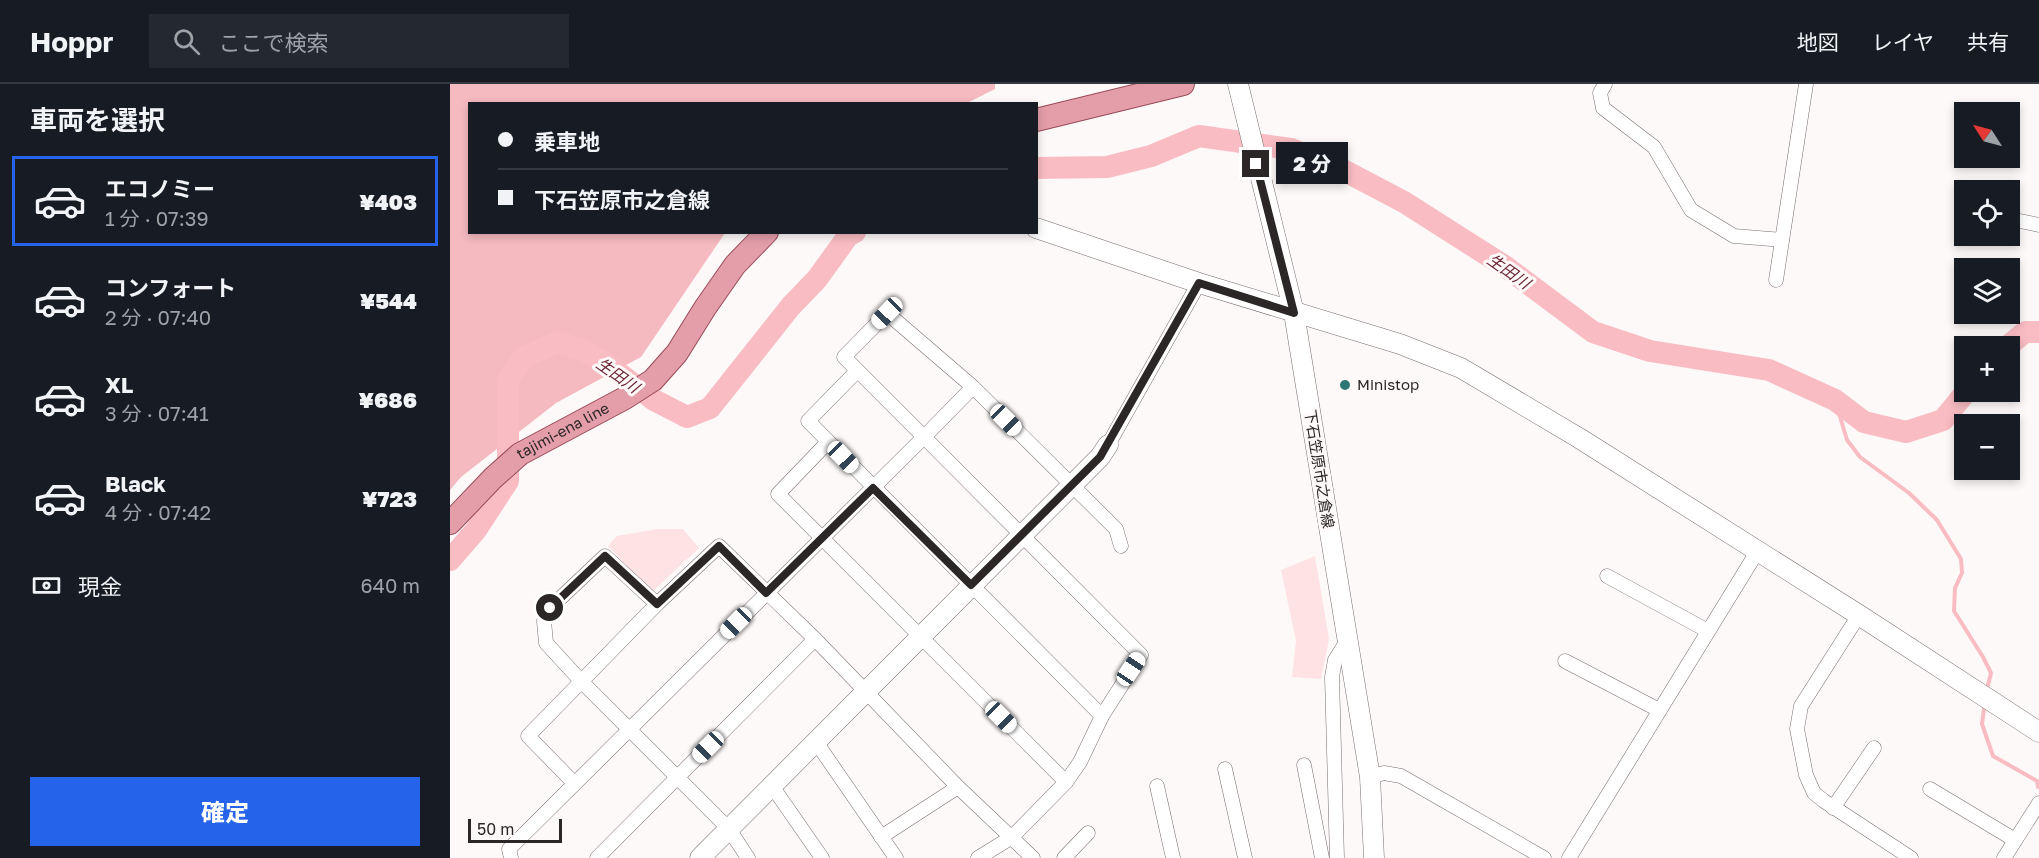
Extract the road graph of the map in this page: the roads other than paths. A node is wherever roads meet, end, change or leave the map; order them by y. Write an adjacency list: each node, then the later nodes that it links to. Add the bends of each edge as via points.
1 (1183, 84): 5 (main road)
2 (1238, 84): 13 (street, 下石笠原市之倉線)
3 (1605, 84): 10 (street, via 1600,93 1603,108 1654,147 1691,210 1734,236)
4 (1806, 84): 10 (street)
5 (1038, 120)
6 (2020, 221): 7 (street)
7 (2039, 225)
8 (1038, 229): 12 (street)
9 (765, 234): 21 (main road, tajimi-ena line, via 735,265 677,353 653,380 520,454)
10 (1782, 240): 11 (street)
11 (1776, 280)
12 (1199, 283): 13 (street); 18 (street)
13 (1294, 313): 25 (street, via 1400,344 1461,368); 34 (street, 下石笠原市之倉線)
14 (857, 370): 15 (street, via 844,357 887,313); 16 (street); 17 (street, via 808,421)
15 (973, 387): 16 (street); 19 (street)
16 (924, 437): 20 (street); 22 (street)
17 (828, 442): 20 (street); 23 (street, via 778,494)
18 (1108, 445): 19 (street)
19 (1071, 486): 22 (street); 24 (street, via 1116,529)
20 (873, 488): 23 (street); 27 (street)
21 (450, 523)
22 (1022, 536): 27 (street); 39 (street, via 1141,654)
23 (822, 538): 28 (street); 32 (street)
24 (1121, 546)
25 (1757, 552): 30 (street); 31 (street)
26 (1607, 576): 31 (street)
27 (971, 585): 32 (street); 39 (street)
28 (766, 593): 29 (street, via 719,546); 33 (street); 40 (street)
29 (657, 604): 36 (street); 36 (street, via 605,556 550,608 544,621 546,643)
30 (1859, 615): 41 (street); 55 (street, via 1801,706 1797,729 1806,776 1814,793)
31 (1708, 631): 38 (street)
32 (920, 635): 37 (street); 48 (street)
33 (815, 639): 37 (street); 47 (street)
34 (1347, 641): 46 (street, 下石笠原市之倉線); 73 (street, via 1335,660 1332,677)
35 (1566, 661): 38 (street)
36 (581, 681): 40 (street); 49 (street, via 528,736)
37 (866, 692): 42 (street); 52 (street)
38 (1659, 710): 76 (street)
39 (1102, 716): 48 (street)
40 (629, 729): 47 (street); 49 (street)
41 (2039, 732)
42 (816, 742): 50 (street); 58 (street)
43 (1874, 748): 55 (street)
44 (1304, 765): 72 (street)
45 (1225, 769): 71 (street)
46 (1370, 777): 74 (street, 下石笠原市之倉線); 75 (street, via 1384,773 1401,776)
47 (677, 778): 56 (street); 62 (street)
48 (1066, 782): 59 (street)
49 (574, 783): 61 (street, via 509,849)
50 (772, 786): 56 (street); 65 (street)
51 (1157, 786): 70 (street)
52 (958, 787): 58 (street); 59 (street)
53 (1930, 789): 60 (street)
54 (2039, 802): 60 (street)
55 (1833, 808): 77 (street)
56 (729, 829): 63 (street); 64 (street)
57 (1088, 833): 69 (street)
58 (881, 837): 66 (street)
59 (1012, 837): 67 (street); 68 (street)
60 (2015, 840): 78 (street)
61 (511, 858)
62 (597, 858)
63 (700, 858)
64 (748, 858)
65 (822, 858)
66 (896, 858)
67 (978, 858)
68 (1033, 858)
69 (1064, 858)
70 (1173, 858)
71 (1245, 858)
72 (1322, 858)
73 (1337, 858)
74 (1374, 858)
75 (1544, 858)
76 (1569, 858)
77 (1911, 858)
78 (2004, 858)

